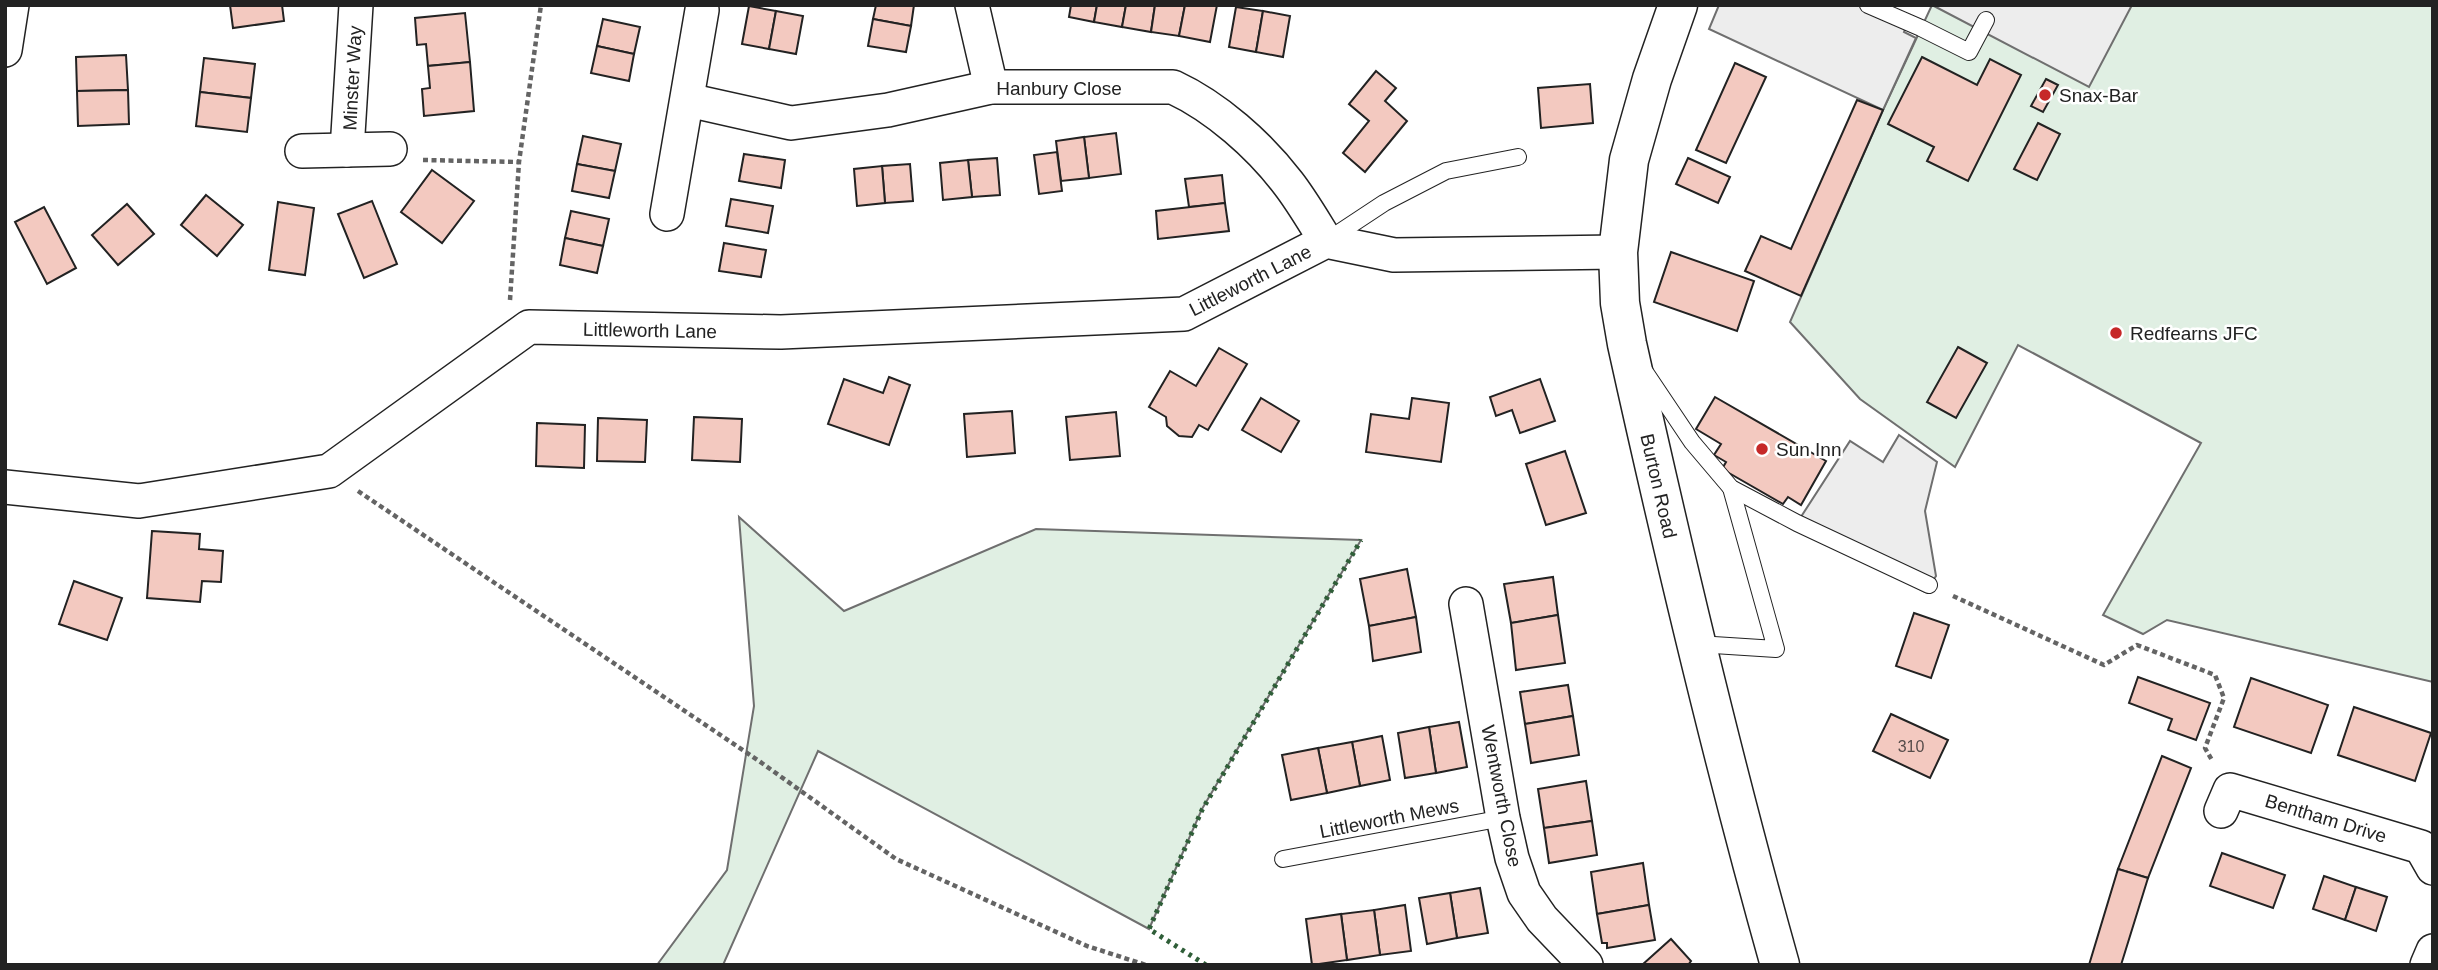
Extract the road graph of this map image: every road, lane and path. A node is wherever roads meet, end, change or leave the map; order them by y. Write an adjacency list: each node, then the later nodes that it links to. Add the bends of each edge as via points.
1 (12, 5): 9 (street)
2 (356, 5): 14 (street, Minster Way)
3 (541, 5): 16 (path)
4 (972, 5): 10 (street)
5 (1678, 5): 19 (street, Burton Road, via 1629,160)
6 (1868, 5): 8 (lane, via 1969,52)
7 (702, 10): 11 (street)
8 (1986, 20)
9 (5, 50)
10 (991, 87): 11 (street, Hanbury Close, via 888,110 791,123); 18 (street, Hanbury Close, via 1173,87 1223,117 1288,182)
11 (688, 100): 17 (street)
12 (390, 149): 14 (street, Minster Way); 16 (path, via 389,159)
13 (302, 150): 14 (street, Minster Way)
14 (347, 150)
15 (1518, 157): 18 (lane, Littleworth Lane, via 1446,171 1384,203)
16 (519, 162): 20 (path)
17 (667, 214)
18 (1326, 241): 19 (street, Littleworth Lane, via 1394,255); 22 (street, Littleworth Lane, via 1184,314 781,332 529,327)
19 (1618, 252): 21 (street, Burton Road)
20 (509, 291)
21 (1627, 344): 24 (lane, via 1692,442); 27 (street, Burton Road)
22 (329, 471): 23 (street, Littleworth Lane, via 139,501); 33 (path, via 747,753 895,859 1087,946)
23 (5, 487)
24 (1731, 488): 25 (lane); 27 (lane, via 1776,649)
25 (1929, 585): 28 (path, via 2104,665 2137,645 2215,674 2224,698 2205,748)
26 (1466, 604): 29 (street, Wentworth Close)
27 (1695, 644): 35 (street, Burton Road)
28 (2226, 800): 31 (street, Bentham Drive, via 2421,847)
29 (1503, 818): 30 (lane, Littleworth Mews); 34 (street, Wentworth Close, via 1524,892 1542,919)
30 (1283, 859)
31 (2433, 868)
32 (2433, 951): 36 (street)
33 (1146, 965)
34 (1586, 965)
35 (1780, 965)
36 (2427, 965)

